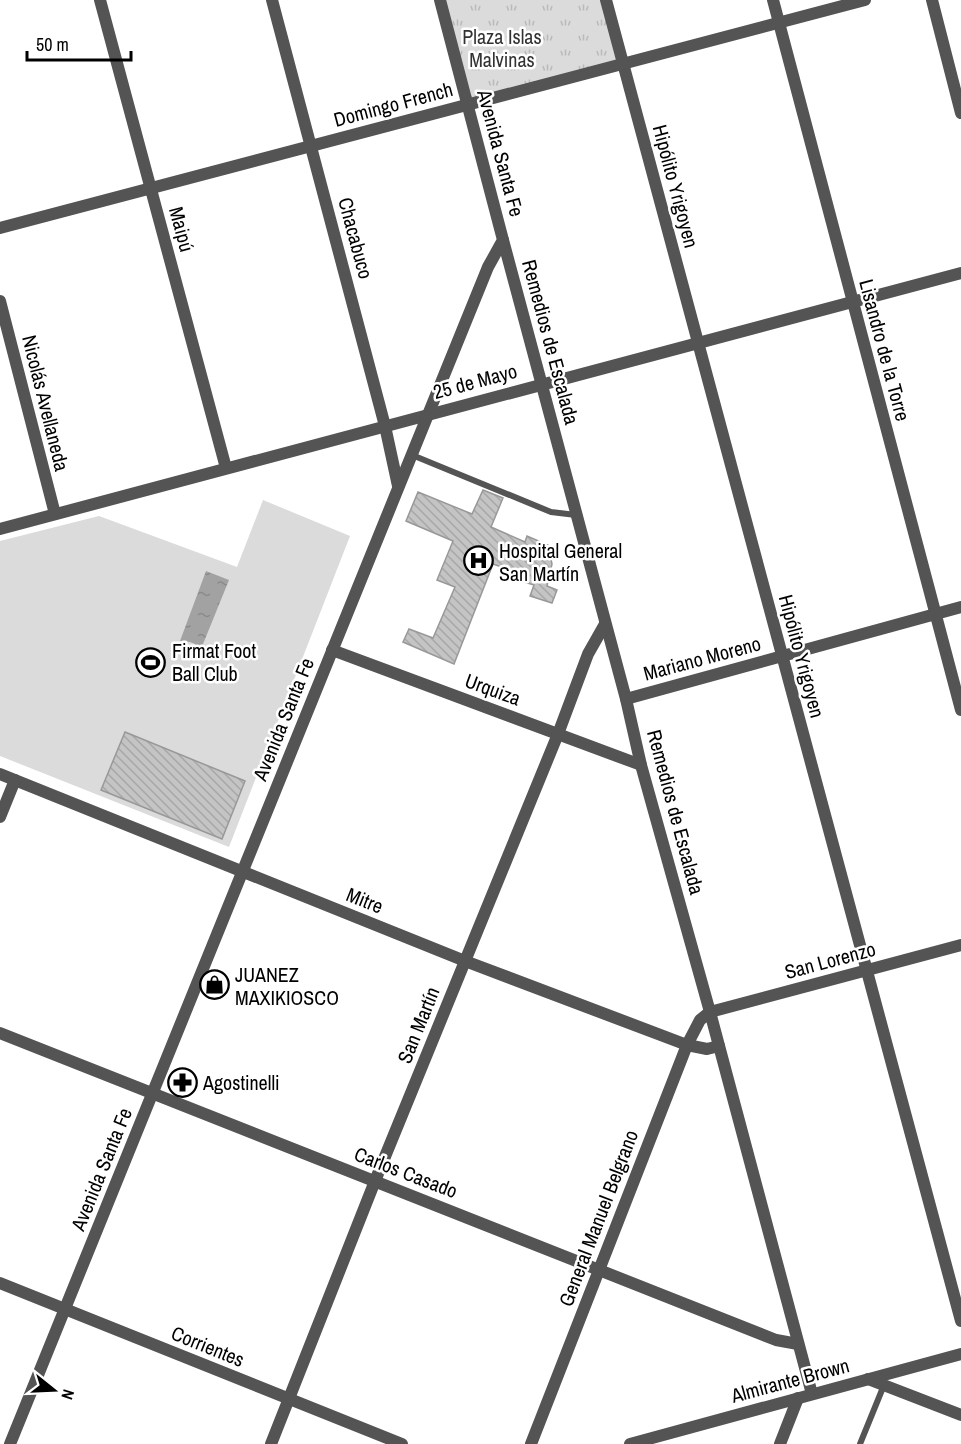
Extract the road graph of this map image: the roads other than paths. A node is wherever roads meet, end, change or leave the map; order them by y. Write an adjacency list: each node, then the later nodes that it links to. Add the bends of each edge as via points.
1 (100, 0): 13 (street, Maipú)
2 (272, 0): 12 (street, Chacabuco)
3 (440, 0): 10 (street, Avenida Santa Fe)
4 (606, 0): 9 (street, Hipólito Yrigoyen)
5 (773, 0): 8 (street, Lisandro de la Torre)
6 (865, 0): 8 (street, Domingo French)
7 (932, 0): 11 (street)
8 (779, 23): 9 (street, Domingo French); 18 (street, Lisandro de la Torre)
9 (623, 64): 10 (street, Domingo French); 19 (street, Hipólito Yrigoyen)
10 (468, 104): 12 (street, Domingo French); 15 (street, Avenida Santa Fe)
11 (961, 113)
12 (311, 146): 13 (street, Domingo French); 22 (street, Chacabuco)
13 (151, 188): 14 (street, Domingo French); 24 (street, Maipú)
14 (0, 228)
15 (503, 240): 20 (street, Remedios de Escalada); 21 (street, Avenida Santa Fe, via 488,267)
16 (961, 273): 18 (street, 25 de Mayo)
17 (0, 301): 26 (street, Nicolás Avellaneda)
18 (852, 302): 19 (street, 25 de Mayo); 30 (street, Lisandro de la Torre)
19 (698, 343): 20 (street, 25 de Mayo); 33 (street, Hipólito Yrigoyen)
20 (542, 384): 21 (street, 25 de Mayo); 27 (street, Remedios de Escalada)
21 (428, 414): 22 (street, 25 de Mayo); 23 (street, Avenida Santa Fe)
22 (385, 426): 24 (street, 25 de Mayo); 25 (street, Chacabuco)
23 (411, 454): 25 (street, Avenida Santa Fe); 27 (lane, via 551,512)
24 (226, 468): 26 (street, 25 de Mayo)
25 (398, 486): 32 (street, Avenida Santa Fe)
26 (55, 514): 28 (street, 25 de Mayo)
27 (577, 515): 31 (street, Remedios de Escalada)
28 (0, 529)
29 (961, 608): 30 (street, Mariano Moreno)
30 (936, 614): 33 (street, Mariano Moreno); 35 (street, Lisandro de la Torre)
31 (605, 624): 34 (street, Remedios de Escalada); 36 (street, San Martín, via 588,654)
32 (332, 650): 36 (street, Urquiza); 41 (street, Avenida Santa Fe)
33 (782, 657): 34 (street, Mariano Moreno); 44 (street, Hipólito Yrigoyen)
34 (626, 699): 37 (street, Remedios de Escalada)
35 (961, 710)
36 (558, 734): 37 (street, Urquiza); 43 (street, San Martín)
37 (641, 765): 45 (street, Remedios de Escalada)
38 (0, 774): 39 (street, Mitre)
39 (15, 780): 40 (street); 41 (street, Mitre)
40 (0, 817)
41 (242, 872): 43 (street, Mitre); 49 (street, Avenida Santa Fe)
42 (961, 945): 44 (street, San Lorenzo)
43 (465, 961): 47 (street, Mitre); 50 (street, San Martín)
44 (866, 970): 45 (street, San Lorenzo); 54 (street, Hipólito Yrigoyen)
45 (710, 1012): 47 (street, General Manuel Belgrano, via 699,1020); 48 (street, Remedios de Escalada)
46 (0, 1033): 49 (street, Carlos Casado)
47 (687, 1045): 48 (street, Mitre, via 707,1049); 51 (street, General Manuel Belgrano)
48 (719, 1046): 55 (street, Remedios de Escalada)
49 (153, 1093): 50 (street, Carlos Casado); 53 (street, Avenida Santa Fe)
50 (375, 1181): 51 (street, Carlos Casado); 61 (street, San Martín)
51 (598, 1269): 55 (street, Carlos Casado, via 776,1340); 66 (street, General Manuel Belgrano)
52 (0, 1283): 53 (street, Corrientes)
53 (65, 1309): 61 (street, Corrientes); 63 (street, Avenida Santa Fe)
54 (961, 1321)
55 (798, 1344): 59 (street, Remedios de Escalada)
56 (961, 1354): 57 (street, Almirante Brown)
57 (868, 1379): 58 (street); 59 (street, Almirante Brown)
58 (884, 1385): 62 (street); 69 (lane)
59 (812, 1394): 60 (street, Almirante Brown)
60 (798, 1398): 67 (street, Almirante Brown); 68 (street)
61 (289, 1399): 64 (street, San Martín); 65 (street, Corrientes)
62 (961, 1415)
63 (10, 1444)
64 (271, 1444)
65 (402, 1444)
66 (531, 1444)
67 (630, 1444)
68 (780, 1444)
69 (860, 1444)

